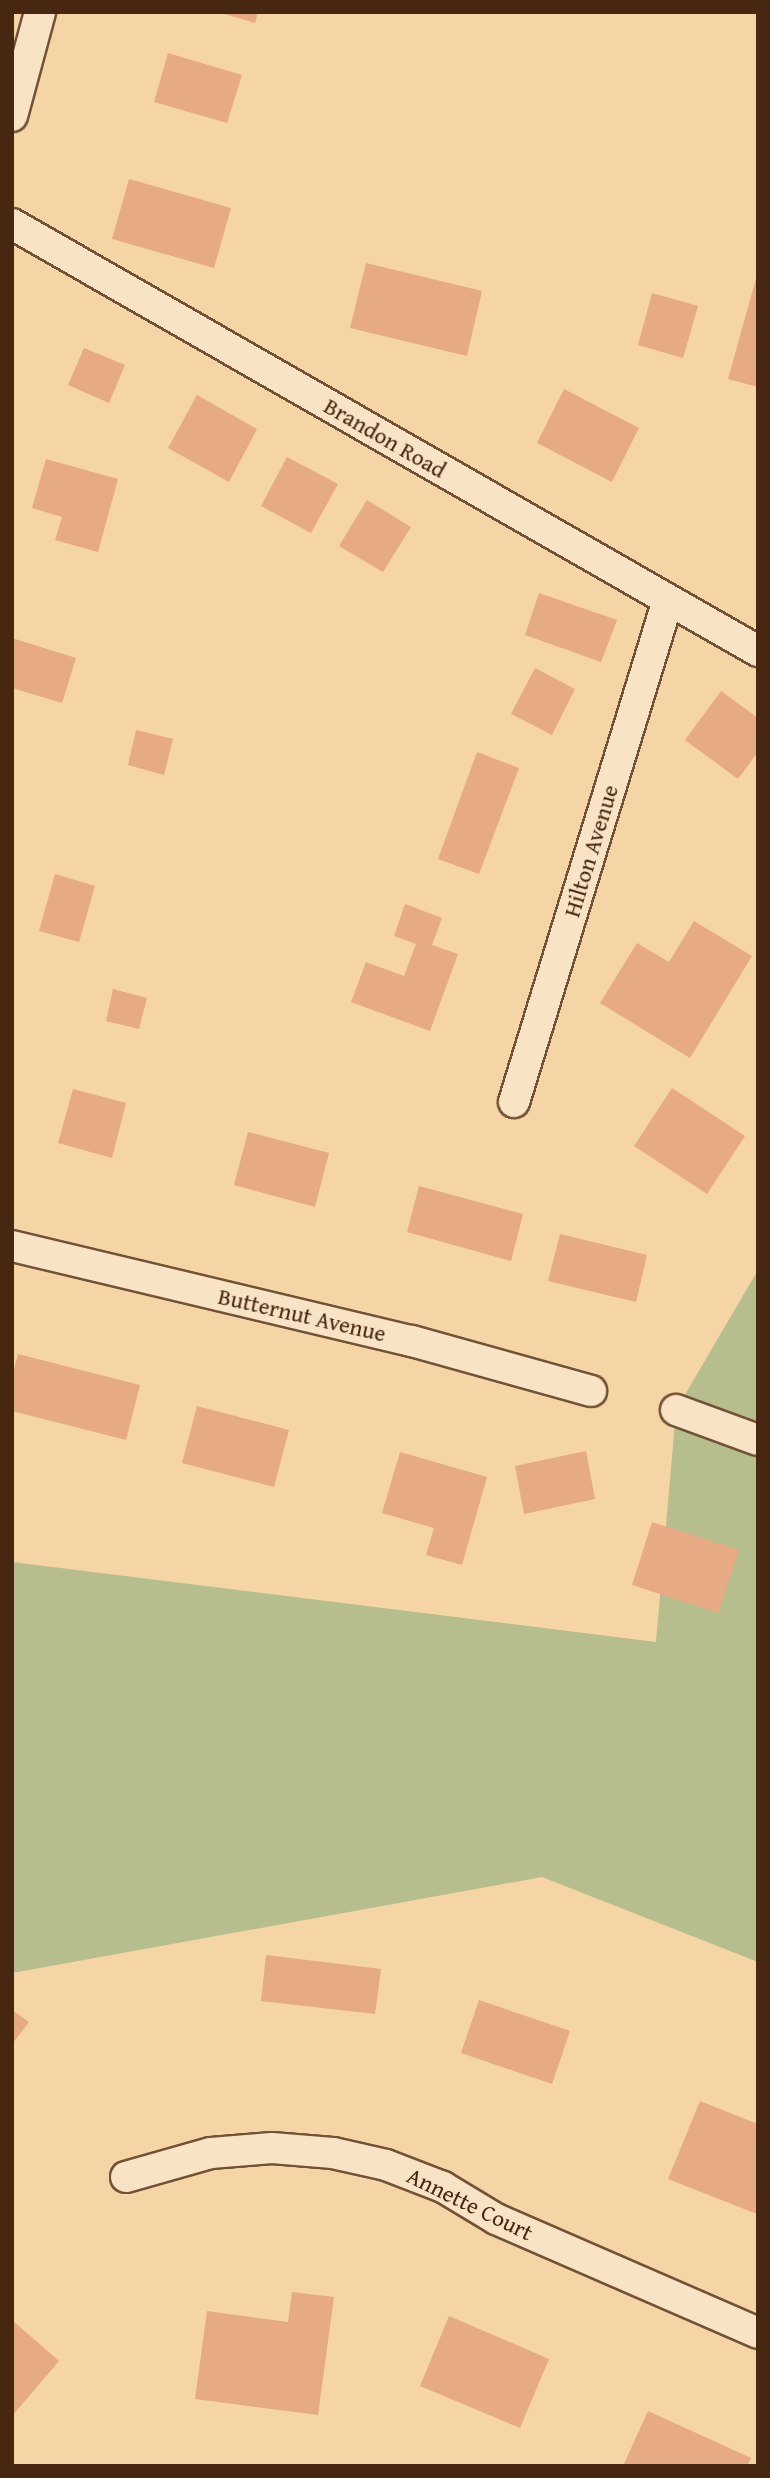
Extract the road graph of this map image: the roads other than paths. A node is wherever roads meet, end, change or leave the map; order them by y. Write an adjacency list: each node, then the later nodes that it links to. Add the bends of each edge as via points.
1 (40, 12): 2 (street)
2 (12, 116)
3 (12, 224): 4 (street, Brandon Road)
4 (668, 600): 5 (street, Brandon Road); 6 (street, Hilton Avenue)
5 (758, 651)
6 (514, 1102)
7 (12, 1246): 8 (street, Butternut Avenue, via 412,1341)
8 (590, 1391)
9 (676, 1410): 10 (street)
10 (758, 1440)
11 (126, 2177): 12 (street, Annette Court, via 211,2153 272,2148 333,2153 386,2165 443,2187 496,2219)
12 (758, 2333)

